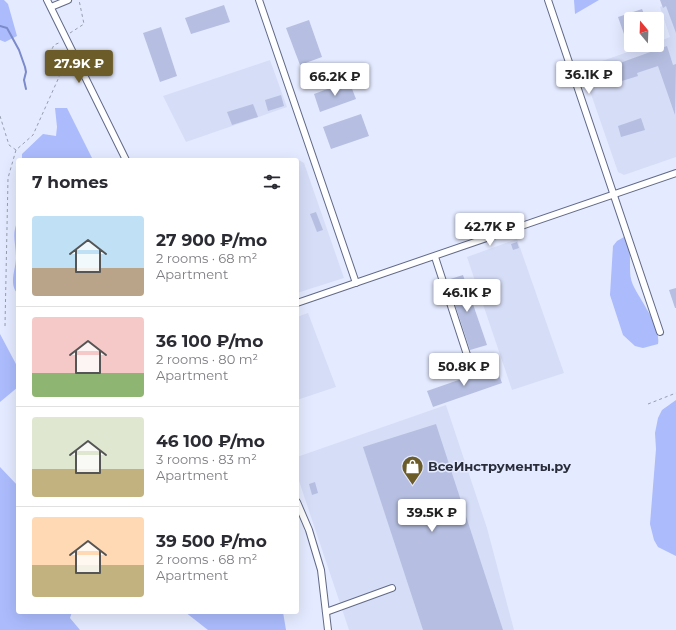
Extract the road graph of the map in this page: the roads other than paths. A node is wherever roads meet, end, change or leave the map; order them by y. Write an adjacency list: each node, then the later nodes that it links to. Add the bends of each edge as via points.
1 (47, 0): 5 (street)
2 (68, 0): 5 (street)
3 (259, 0): 10 (street)
4 (548, 0): 8 (street)
5 (51, 7): 6 (street)
6 (125, 158)
7 (676, 173): 8 (street)
8 (614, 195): 9 (street); 12 (street)
9 (435, 257): 10 (street); 13 (street)
10 (356, 283): 11 (street)
11 (299, 302)
12 (660, 332)
13 (471, 367)
14 (299, 507): 16 (street, via 318,558 324,583)
15 (392, 588): 16 (street)
16 (326, 612): 17 (street)
17 (328, 630)

